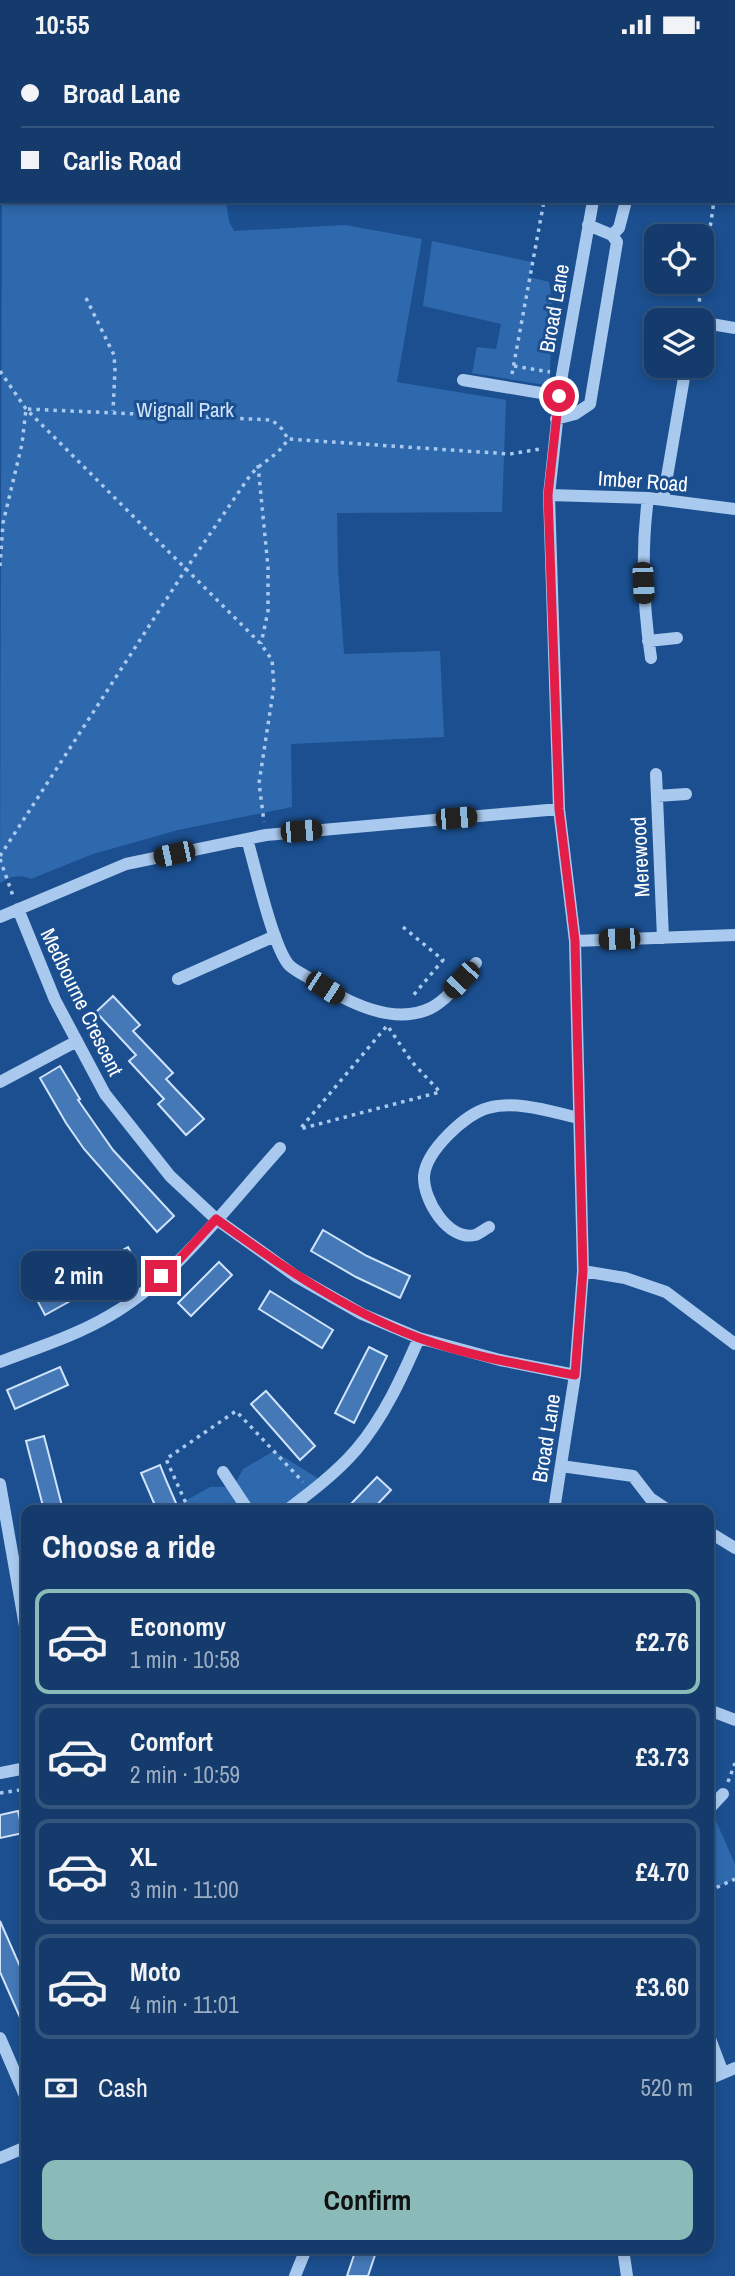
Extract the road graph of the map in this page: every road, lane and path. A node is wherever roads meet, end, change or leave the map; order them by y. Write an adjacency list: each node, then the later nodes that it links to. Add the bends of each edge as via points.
1 (544, 203): 11 (path)
2 (593, 203): 5 (street, Broad Lane)
3 (625, 203): 6 (street, via 619,228)
4 (714, 203): 8 (path)
5 (589, 225): 6 (street); 13 (street, Broad Lane)
6 (612, 235): 20 (street, via 617,242 590,404)
7 (86, 298): 19 (path, via 114,355)
8 (698, 308)
9 (714, 324): 10 (street)
10 (735, 328)
11 (514, 366): 13 (path); 16 (path)
12 (0, 371): 18 (path)
13 (562, 375): 17 (street, Broad Lane)
14 (684, 378): 26 (street)
15 (463, 380): 16 (street)
16 (510, 386): 17 (street)
17 (559, 396): 20 (street, Broad Lane)
18 (26, 409): 19 (path); 28 (path, via 3,523); 29 (path)
19 (113, 411): 21 (path, via 272,420)
20 (556, 419): 22 (street, Broad Lane)
21 (288, 439): 22 (path, via 510,454); 23 (path, via 275,457)
22 (553, 450): 24 (street, Broad Lane)
23 (258, 465): 29 (path); 32 (path, via 268,566 268,611)
24 (548, 495): 25 (street, Imber Road); 37 (street, Broad Lane)
25 (648, 498): 26 (street, Imber Road); 31 (street, via 643,583)
26 (663, 500): 27 (street, Imber Road)
27 (735, 509)
28 (0, 566)
29 (186, 569): 32 (path); 40 (path)
30 (677, 638): 31 (street)
31 (648, 641): 33 (street)
32 (261, 643): 38 (path, via 272,660 274,686 259,783)
33 (651, 658)
34 (656, 774): 36 (street, Merewood)
35 (686, 794): 36 (street)
36 (657, 796): 46 (street, Merewood)
37 (559, 809): 38 (street); 47 (street, Broad Lane)
38 (266, 835): 39 (street)
39 (247, 839): 41 (street, via 126,865); 45 (street)
40 (0, 857): 41 (path)
41 (18, 909): 42 (street); 52 (street, Medbourne Crescent)
42 (0, 917)
43 (403, 927): 50 (path, via 443,960)
44 (735, 935): 46 (street)
45 (275, 936): 49 (street); 50 (street, via 289,965 342,999)
46 (663, 938): 47 (street)
47 (575, 941): 54 (street, Broad Lane)
48 (476, 963): 50 (street, via 432,1008)
49 (178, 979)
50 (398, 1014): 51 (path)
51 (387, 1026): 51 (path, via 440,1091 300,1129)
52 (77, 1041): 53 (street); 56 (street, Medbourne Crescent, via 105,1094 170,1176)
53 (0, 1082)
54 (579, 1118): 57 (street, via 543,1109 488,1108 461,1122 432,1155 424,1176 443,1224 456,1233 475,1235); 58 (street, Broad Lane)
55 (280, 1148): 56 (street)
56 (216, 1219): 59 (street, Medbourne Crescent, via 297,1277 362,1314); 61 (street, via 176,1263 108,1316)
57 (489, 1227)
58 (583, 1271): 60 (street, via 625,1278 666,1293); 62 (street, Broad Lane)
59 (419, 1338): 62 (street, Medbourne Crescent); 66 (street, via 378,1419 356,1449)
60 (735, 1344)
61 (0, 1362)
62 (575, 1375): 63 (street, Broad Lane)
63 (561, 1466): 70 (street, Broad Lane); 71 (street, via 633,1476)
64 (223, 1472): 68 (street)
65 (0, 1484): 74 (street)
66 (312, 1491): 67 (path, via 236,1411 166,1459); 69 (street)
67 (187, 1505)
68 (245, 1505)
69 (294, 1505)
70 (555, 1505)
71 (660, 1505)
72 (714, 1535): 73 (street)
73 (735, 1548)
74 (21, 1591)
75 (714, 1712): 76 (street)
76 (735, 1720)
77 (21, 1769): 78 (street)
78 (0, 1773)
79 (21, 1790): 80 (path)
80 (0, 1794)
81 (723, 1794): 82 (street)
82 (714, 1804)
83 (735, 1879): 84 (path)
84 (714, 1889)
85 (0, 2038): 88 (street)
86 (714, 2045): 87 (street)
87 (729, 2071)
88 (21, 2086)
89 (21, 2149): 90 (street)
90 (0, 2158)
91 (304, 2254): 93 (street)
92 (624, 2254): 94 (street)
93 (295, 2276)
94 (627, 2276)

